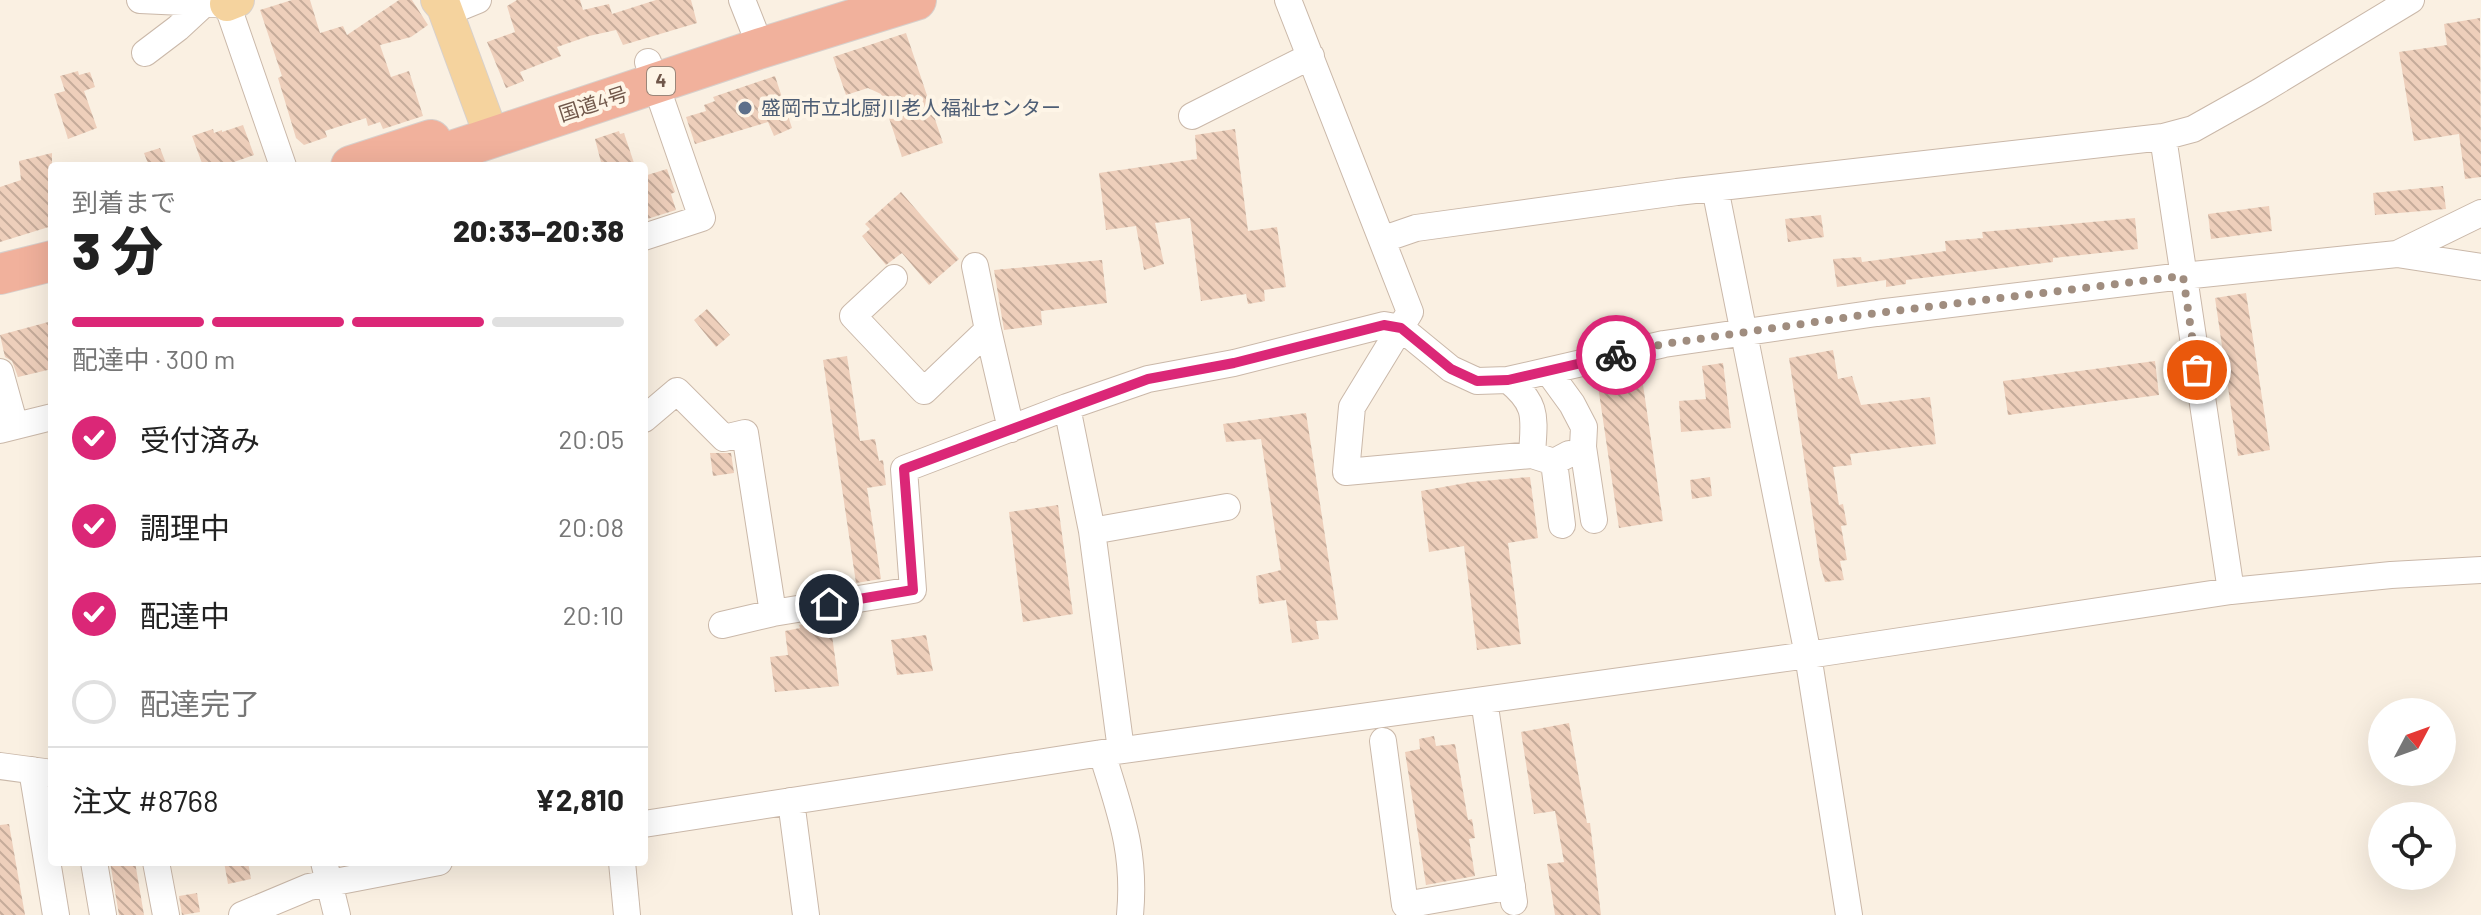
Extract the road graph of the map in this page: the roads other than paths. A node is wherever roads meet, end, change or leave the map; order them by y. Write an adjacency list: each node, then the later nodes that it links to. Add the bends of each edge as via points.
1 (140, 0): 7 (street)
2 (478, 0): 8 (street)
3 (842, 0): 9 (highway, 国道4号 / 4)
4 (916, 0): 9 (highway, 国道4号 / 4)
5 (1288, 0): 11 (street)
6 (2411, 0): 15 (street, via 2193,129)
7 (223, 2): 10 (street); 17 (street)
8 (442, 6): 14 (main road)
9 (752, 25): 12 (highway, 国道4号 / 4)
10 (145, 53)
11 (1311, 56): 13 (street); 22 (street)
12 (652, 73): 14 (highway, 国道4号 / 4); 21 (street, via 702,218)
13 (1192, 116)
14 (489, 129): 16 (highway, 国道4号 / 4)
15 (2163, 137): 19 (street); 28 (street)
16 (432, 156): 18 (highway, 国道4号 / 4)
17 (282, 162)
18 (383, 162)
19 (1715, 188): 22 (street, via 1416,228); 34 (street)
20 (2481, 213): 23 (street)
21 (648, 236)
22 (1384, 239): 32 (street, via 1410,312)
23 (2397, 254): 26 (street); 28 (street)
24 (48, 262): 27 (highway)
25 (975, 266): 33 (street)
26 (2481, 267)
27 (0, 274)
28 (2183, 276): 34 (street); 50 (street)
29 (894, 278): 33 (street, via 853,316 924,391)
30 (48, 280): 31 (highway)
31 (0, 291)
32 (1401, 328): 37 (street, via 1451,369 1477,381); 38 (street, via 1384,325 1148,379); 44 (street, via 1352,407 1346,472)
33 (988, 330): 42 (street)
34 (1742, 333): 35 (street, via 1664,344); 53 (street)
35 (1548, 371): 37 (street); 43 (street, via 1584,427)
36 (0, 372): 41 (street)
37 (1508, 380): 44 (street, via 1527,395)
38 (1067, 407): 42 (street); 48 (street)
39 (648, 416): 51 (street, via 677,391 724,438 745,433)
40 (48, 418): 41 (street)
41 (8, 428)
42 (1011, 429): 51 (street, via 904,469 913,590)
43 (1583, 447): 44 (street); 46 (street)
44 (1543, 458): 47 (street)
45 (1227, 507): 48 (street)
46 (1594, 520)
47 (1562, 525)
48 (1092, 531): 56 (street)
49 (2481, 570): 50 (street)
50 (2231, 591): 53 (street)
51 (773, 613): 52 (street)
52 (722, 625)
53 (1808, 655): 54 (street); 77 (street)
54 (1484, 700): 56 (street); 68 (street)
55 (1383, 741): 68 (street, via 1405,905)
56 (1111, 751): 59 (street); 76 (street, via 1129,842)
57 (0, 766): 58 (street)
58 (42, 772): 61 (street)
59 (791, 801): 60 (street); 75 (street)
60 (648, 823)
61 (48, 833)
62 (51, 866): 69 (street)
63 (95, 866): 70 (street)
64 (157, 866): 71 (street)
65 (398, 866): 67 (street)
66 (622, 866): 74 (street)
67 (326, 873): 72 (street, via 309,887); 73 (street)
68 (1511, 904)
69 (56, 915)
70 (103, 915)
71 (166, 915)
72 (242, 915)
73 (337, 915)
74 (627, 915)
75 (806, 915)
76 (1130, 915)
77 (1849, 915)

